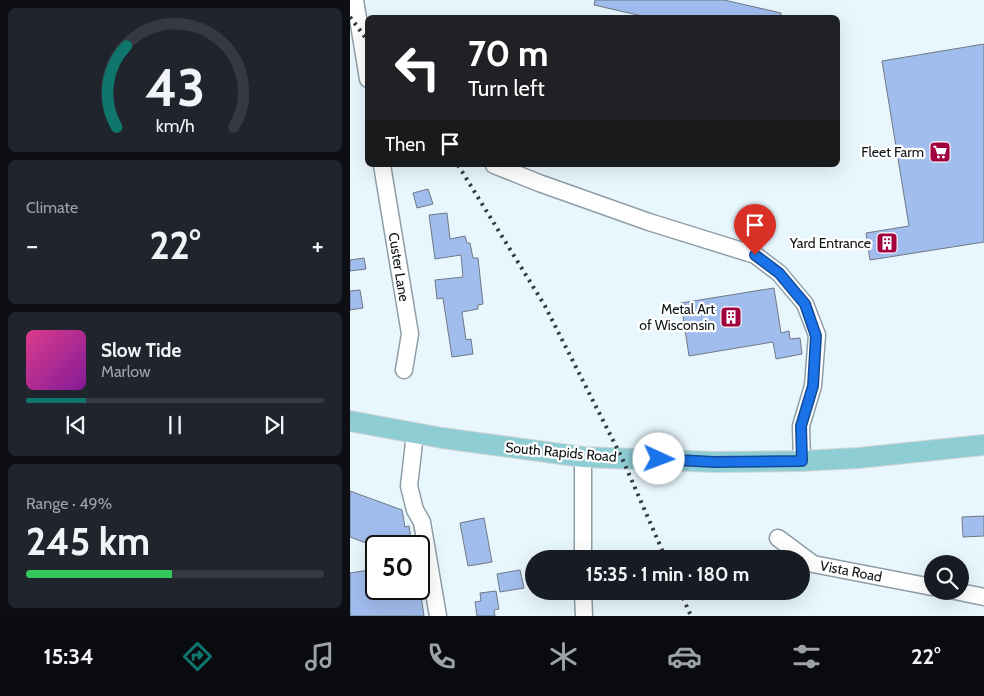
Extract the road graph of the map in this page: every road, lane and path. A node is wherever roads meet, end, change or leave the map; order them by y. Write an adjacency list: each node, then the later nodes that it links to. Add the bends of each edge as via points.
1 (360, 11): 2 (street)
2 (365, 54)
3 (382, 167): 5 (street, Custer Lane, via 410,334)
4 (499, 167): 10 (street, via 650,222 755,255 779,273 805,304 816,336 813,386 801,426)
5 (404, 370)
6 (350, 421): 7 (main road, South Rapids Road)
7 (415, 434): 9 (main road, South Rapids Road); 17 (street, via 409,486 415,510 422,522)
8 (984, 444): 10 (main road, South Rapids Road)
9 (583, 457): 10 (main road, South Rapids Road, via 714,462); 12 (street)
10 (802, 461)
11 (778, 538): 13 (street, Vista Road, via 813,564)
12 (583, 550)
13 (924, 585)
14 (969, 594): 15 (street)
15 (984, 597)
16 (583, 600): 18 (street)
17 (438, 616)
18 (584, 616)

